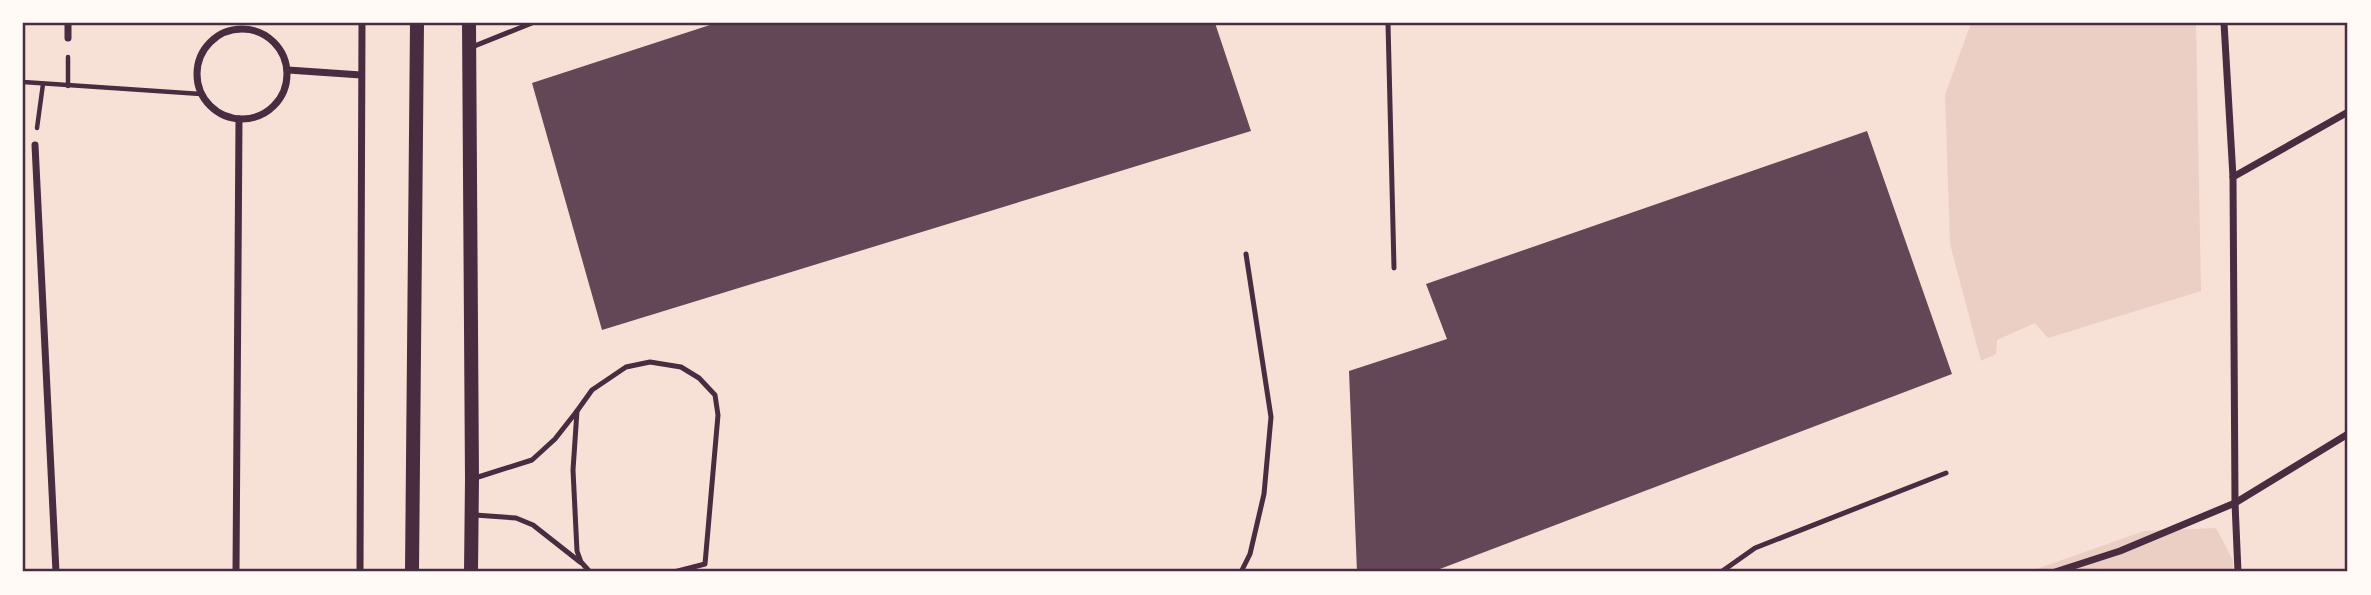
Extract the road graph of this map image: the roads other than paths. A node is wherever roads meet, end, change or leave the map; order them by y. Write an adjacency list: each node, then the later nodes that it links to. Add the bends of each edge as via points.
1 (68, 23): 9 (street)
2 (362, 23): 12 (street)
3 (416, 23): 30 (main road)
4 (469, 23): 10 (main road)
5 (532, 23): 10 (lane)
6 (1388, 23): 18 (lane)
7 (2224, 23): 16 (street)
8 (245, 25): 11 (street, via 275,42); 14 (street, via 215,37 198,63 201,94 224,116)
9 (68, 38)
10 (469, 48): 22 (main road)
11 (288, 71): 12 (street); 14 (street, via 286,86 274,105 255,117)
12 (361, 75): 29 (street)
13 (2348, 112): 16 (street)
14 (239, 119): 28 (street)
15 (35, 145): 27 (street)
16 (2233, 177): 23 (street)
17 (1246, 254): 35 (lane, via 1271,417 1264,494 1250,554)
18 (1394, 268)
19 (577, 411): 22 (lane, via 532,460); 25 (lane, via 573,470); 26 (lane, via 603,382 626,368 650,362 681,367 715,395 718,415)
20 (2348, 434): 23 (street)
21 (1946, 473): 36 (lane, via 1755,548)
22 (472, 479): 24 (main road)
23 (2235, 503): 37 (street, via 2120,551); 38 (street)
24 (471, 515): 25 (lane, via 533,525); 31 (main road)
25 (581, 562): 32 (lane)
26 (705, 564): 33 (lane); 34 (lane)
27 (56, 572)
28 (236, 572)
29 (360, 572)
30 (412, 572)
31 (471, 572)
32 (590, 572)
33 (674, 572)
34 (705, 572)
35 (1241, 572)
36 (1721, 572)
37 (2055, 572)
38 (2238, 572)

